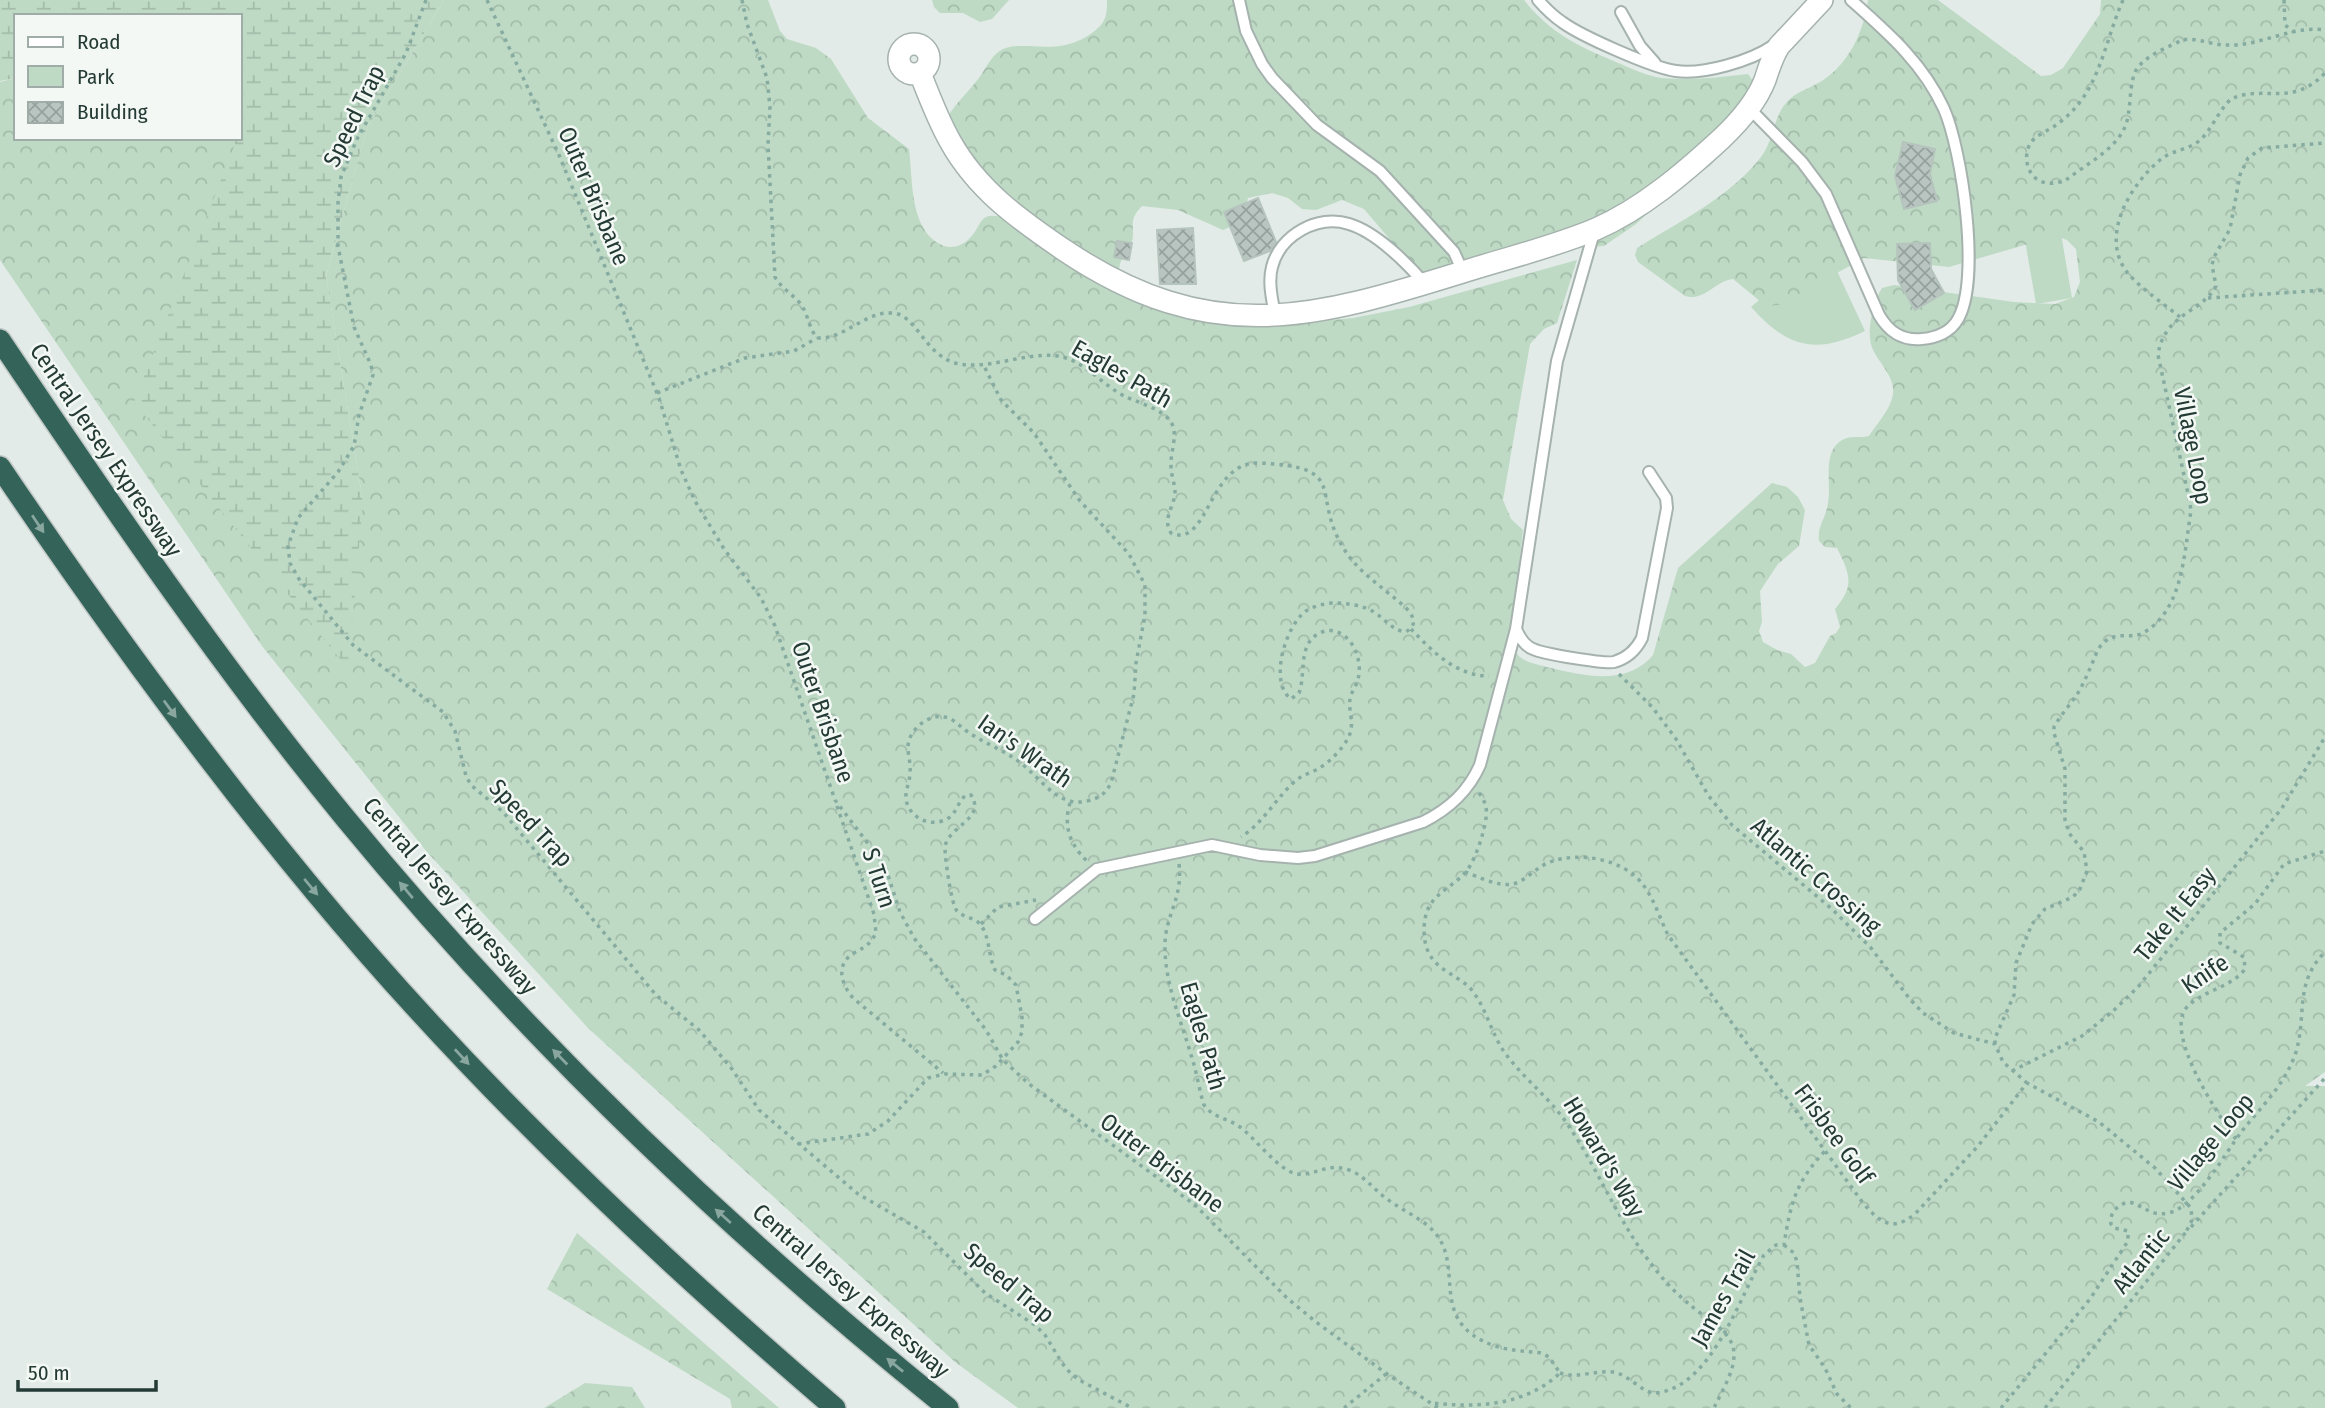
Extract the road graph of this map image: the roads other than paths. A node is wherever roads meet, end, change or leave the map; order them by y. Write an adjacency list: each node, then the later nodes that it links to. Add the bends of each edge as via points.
1 (1239, 0): 13 (lane, via 1246,31 1272,78 1317,125 1380,172 1454,252)
2 (1538, 0): 8 (lane, via 1573,29)
3 (1822, 0): 6 (street)
4 (1851, 0): 11 (lane, via 1918,64 1951,128 1969,250 1963,307 1948,331 1908,340 1891,331 1826,194)
5 (1621, 12): 8 (lane, via 1640,46)
6 (1792, 30): 7 (lane); 10 (street, via 1774,54)
7 (1749, 58): 8 (lane, via 1696,71); 10 (lane, via 1763,63)
8 (1659, 67)
9 (920, 74): 15 (street, via 962,160 1020,220 1116,281 1161,301 1201,312)
10 (1765, 80): 11 (street)
11 (1749, 108): 12 (street, via 1678,176)
12 (1595, 229): 13 (street); 19 (lane, via 1557,361)
13 (1463, 272): 14 (street)
14 (1426, 284): 15 (street, via 1338,308); 15 (lane, via 1404,260 1356,227 1341,222 1317,224 1293,235 1275,257 1270,280)
15 (1275, 315)
16 (0, 340): 22 (highway, Central Jersey Expressway, one-way to 16, via 694,1189 498,993 427,914 240,685 149,561)
17 (0, 467): 21 (highway, one-way to 21, via 192,739 368,955 564,1162 659,1254)
18 (1649, 472): 19 (lane, via 1666,498 1667,508 1642,638 1632,653 1607,663 1534,649)
19 (1516, 629): 20 (lane, via 1480,765 1451,805 1423,822 1298,858 1206,845 1097,869)
20 (1035, 919)
21 (835, 1408)
22 (948, 1408)

